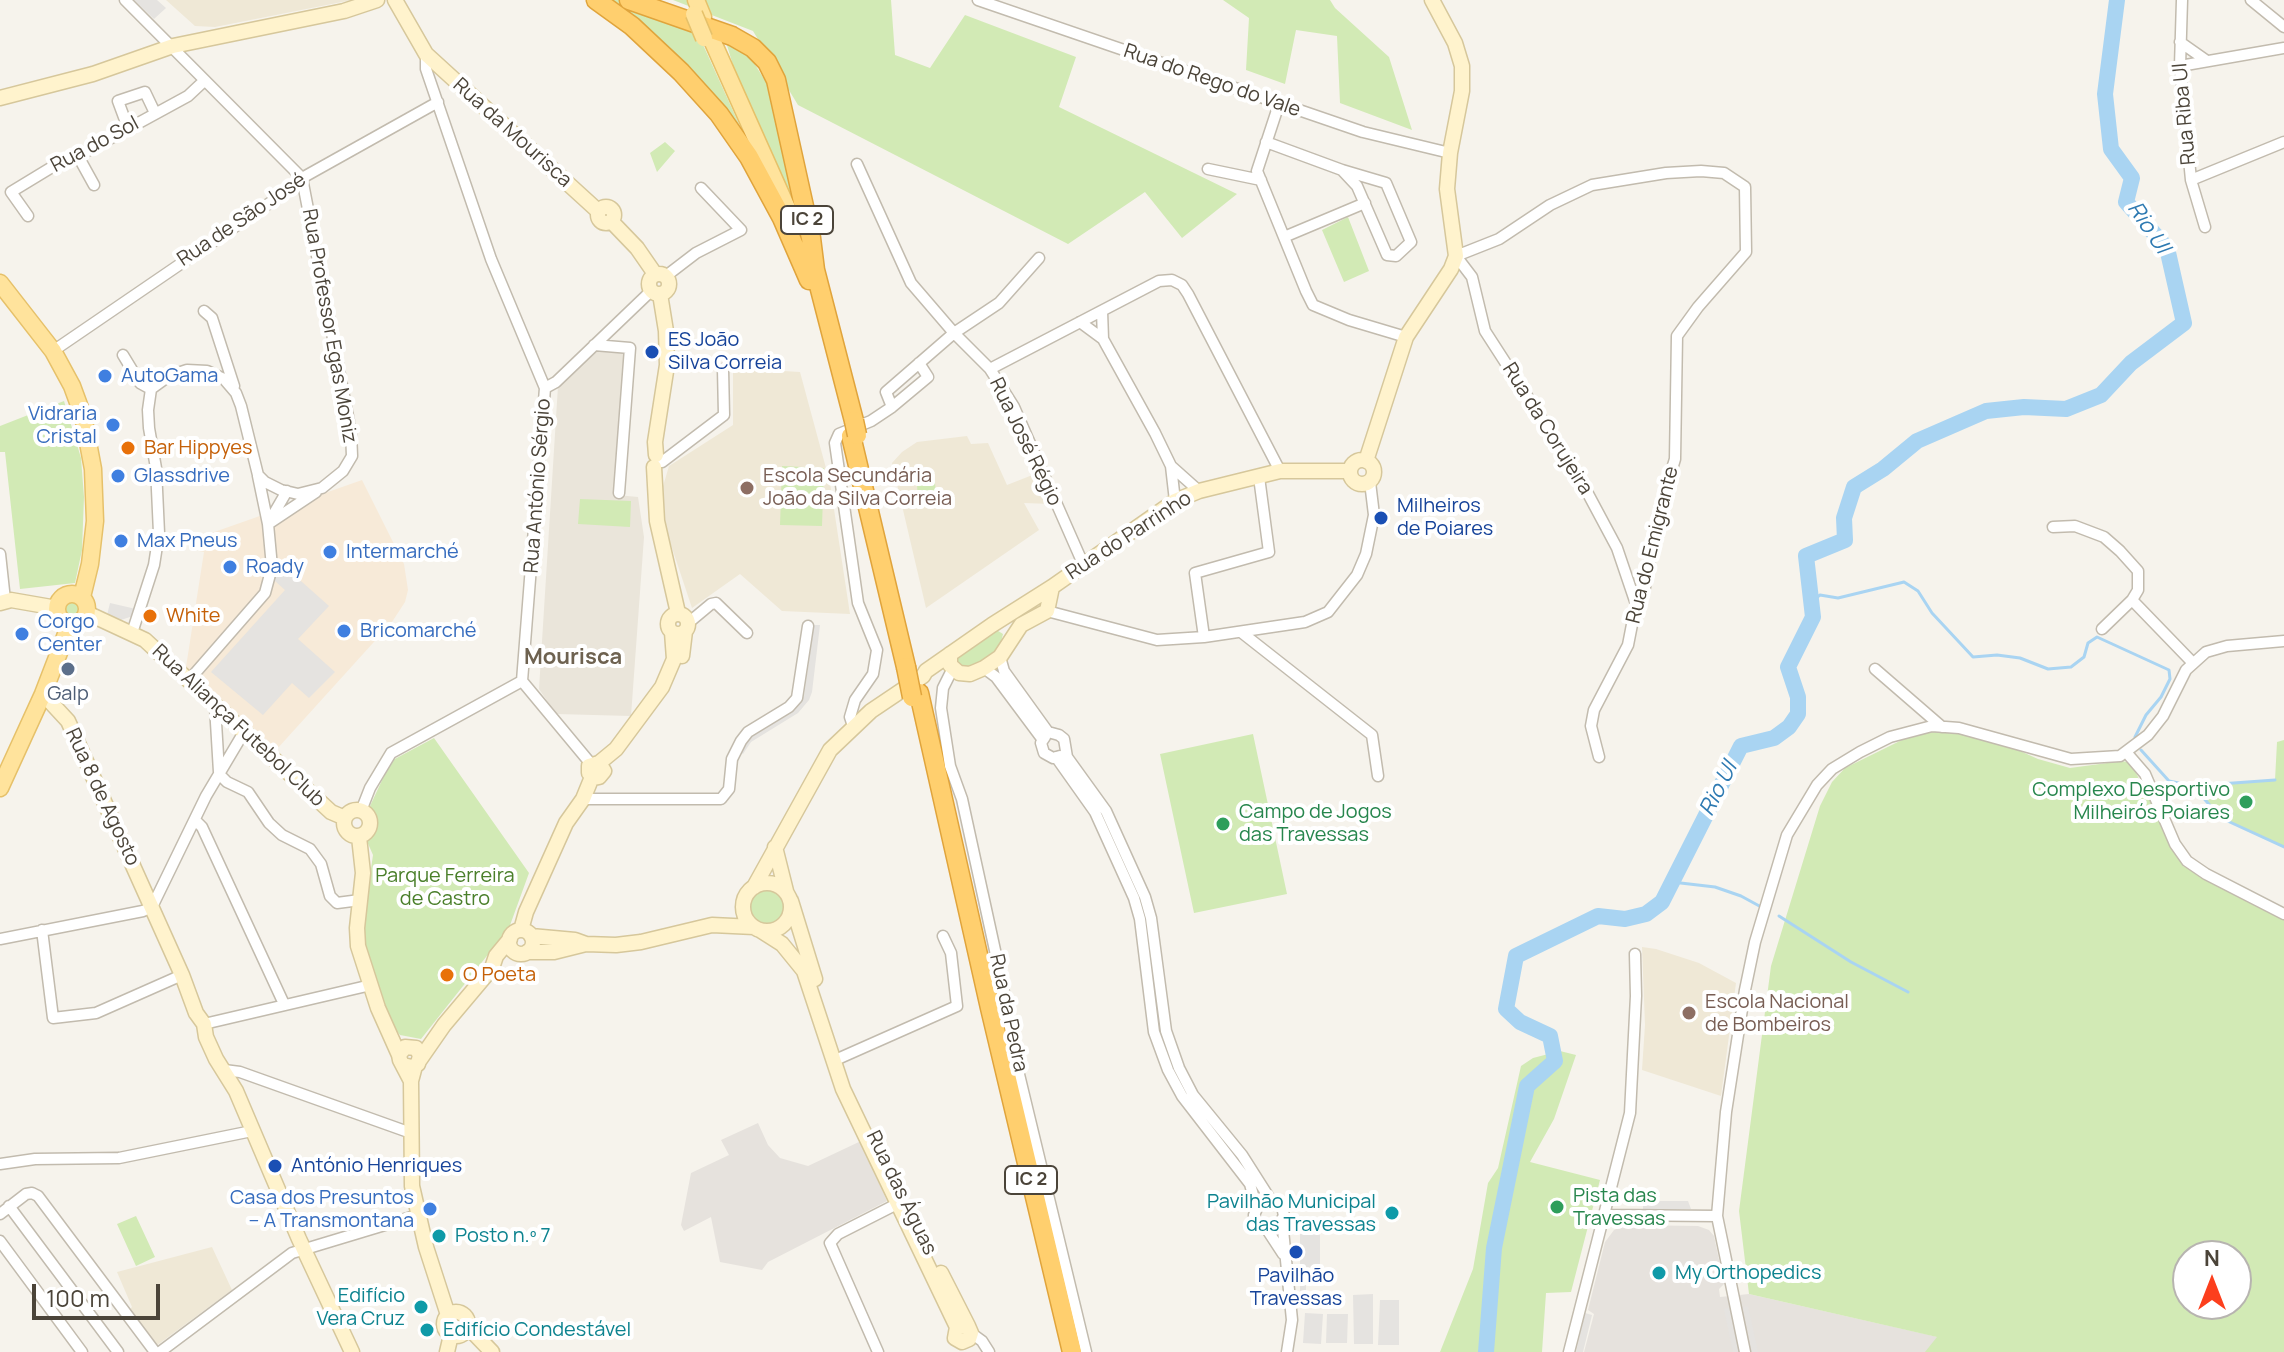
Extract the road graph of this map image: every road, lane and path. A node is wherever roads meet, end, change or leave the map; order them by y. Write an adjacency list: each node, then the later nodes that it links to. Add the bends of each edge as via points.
1 (125, 0): 14 (street)
2 (377, 0): 14 (street)
3 (395, 0): 16 (street, Rua da Mourisca)
4 (596, 0): 39 (highway, IC 2, via 662,53 719,114)
5 (629, 0): 44 (highway, IC 2, via 732,36 767,62 776,80)
6 (978, 0): 22 (street, Rua do Rego do Vale)
7 (2182, 0): 13 (street, Rua Riba Ul)
8 (2251, 0): 11 (street)
9 (1431, 1): 27 (street, via 1462,66)
10 (695, 8): 12 (main road)
11 (2284, 27)
12 (708, 39): 39 (main road); 44 (main road)
13 (2180, 42): 17 (street); 18 (street, Rua Riba Ul)
14 (173, 46): 19 (street); 20 (street)
15 (2284, 48): 17 (street)
16 (426, 54): 21 (street); 45 (street, Rua da Mourisca, via 598,211 611,209 611,221)
17 (2207, 61): 18 (street)
18 (2180, 66): 34 (street, Rua Riba Ul)
19 (204, 81): 23 (street, Rua do Sol); 32 (street)
20 (0, 98)
21 (438, 102): 32 (street, Rua de São José); 59 (street, via 491,259)
22 (1279, 104): 25 (street); 27 (street, Rua do Rego do Vale, via 1371,135)
23 (155, 113): 24 (street, Rua do Sol); 24 (street, via 145,92 118,101)
24 (128, 128): 28 (street, Rua do Sol)
25 (1266, 142): 31 (street); 33 (street, via 1257,171)
26 (2284, 142): 34 (street)
27 (1450, 153): 42 (street, via 1447,189)
28 (78, 156): 35 (street); 38 (street, Rua do Sol, via 11,192)
29 (857, 164): 51 (street, Rua José Régio, via 911,283)
30 (1208, 169): 33 (street)
31 (1342, 170): 37 (street); 37 (street, via 1386,183 1411,242 1396,256 1387,255)
32 (302, 178): 55 (street, Rua de São José); 71 (street, Rua Professor Egas Moniz, via 351,432 352,456)
33 (1261, 180): 41 (street)
34 (2191, 180): 40 (street, Rua Riba Ul)
35 (94, 185)
36 (701, 188): 45 (street, via 741,230)
37 (1365, 203): 41 (street)
38 (28, 216)
39 (782, 218): 62 (highway, IC 2, via 819,308)
40 (2205, 227)
41 (1284, 237): 52 (street, via 1313,305)
42 (1456, 256): 52 (street); 83 (street, Rua da Corujeira, via 1472,277 1485,331 1578,475 1617,548); 83 (street, Rua do Emigrante, via 1499,239 1592,185 1701,171 1724,173 1745,187 1746,252 1677,336 1675,459 1645,587)
43 (1039, 258): 51 (street, via 999,303)
44 (815, 270): 62 (highway, IC 2)
45 (660, 275): 47 (street, via 649,281)
46 (0, 283): 55 (main road)
47 (656, 292): 54 (street, Rua António Sérgio); 63 (street, via 666,331 667,365)
48 (204, 311): 61 (street, via 212,318)
49 (1102, 311): 50 (street); 53 (street); 66 (street, via 1159,281 1182,285)
50 (1080, 322): 53 (street); 58 (street)
51 (954, 333): 58 (street, Rua José Régio); 109 (street, via 886,392 892,407 839,434 835,443 858,603 877,650 873,674 855,700)
52 (1406, 337): 64 (street)
53 (1103, 339): 65 (street)
54 (594, 345): 59 (street, Rua António Sérgio); 74 (street, via 630,348)
55 (53, 351): 84 (main road, via 83,416 93,469 93,543)
56 (123, 355): 60 (street, via 140,383)
57 (723, 369): 63 (street, via 724,415)
58 (990, 369): 79 (street, Rua José Régio, via 1014,407)
59 (545, 388): 106 (street, Rua António Sérgio)
60 (151, 389): 61 (street, via 187,370 207,371); 93 (street, via 148,410 159,533)
61 (236, 393): 68 (street)
62 (852, 429): 105 (highway, IC 2)
63 (657, 461): 88 (street, via 657,521)
64 (1366, 461): 67 (street, via 1355,462); 70 (street, via 1374,470)
65 (1171, 466): 73 (street); 75 (street)
66 (1280, 471): 67 (street, Rua do Parrinho); 69 (street, Rua do Parrinho)
67 (1349, 471): 70 (street, via 1358,484)
68 (258, 475): 72 (street); 76 (street)
69 (1259, 477): 73 (street, Rua do Parrinho); 95 (street, via 1269,552 1195,573)
70 (1370, 482): 92 (street, via 1371,535 1357,575 1340,600 1305,622)
71 (322, 488): 72 (street); 76 (street, Rua Professor Egas Moniz)
72 (287, 491): 76 (street)
73 (1199, 491): 75 (street, Rua do Parrinho)
74 (619, 493)
75 (1175, 501): 79 (street, Rua do Parrinho)
76 (268, 524): 104 (street, via 272,567 265,593)
77 (2053, 527): 81 (street, via 2075,526 2104,537 2120,551 2138,571)
78 (0, 554): 82 (street)
79 (1084, 566): 80 (street, Rua do Parrinho)
80 (1052, 587): 86 (street, Rua do Parrinho); 89 (street, Rua do Parrinho)
81 (2132, 600): 91 (street); 100 (street)
82 (3, 602): 85 (street)
83 (1636, 604): 116 (street, Rua do Emigrante, via 1628,645 1594,710 1591,726)
84 (84, 605): 85 (main road, via 73,594 64,596); 87 (main road, via 83,620); 93 (street, Rua Aliança Futebol Club)
85 (57, 608): 87 (main road)
86 (1047, 611): 95 (street, via 1157,640); 96 (street, via 1027,619)
87 (70, 624): 107 (main road)
88 (681, 624): 94 (street, via 716,603); 117 (street, via 662,687)
89 (992, 625): 96 (street, via 1004,629); 98 (street, Rua do Parrinho)
90 (808, 626): 122 (street, via 797,698 741,741 732,759 729,789 721,799)
91 (2102, 629)
92 (1241, 632): 95 (street); 119 (street, via 1372,735)
93 (132, 633): 104 (street, Rua Aliança Futebol Club)
94 (747, 633)
95 (1204, 637)
96 (1010, 639): 99 (street)
97 (2284, 641): 100 (street, via 2218,647)
98 (950, 654): 103 (street); 105 (street, Rua do Parrinho)
99 (1000, 657): 101 (street); 112 (street)
100 (2192, 662): 114 (street, via 2163,716)
101 (984, 668): 103 (street); 112 (street)
102 (1875, 669): 111 (street)
103 (954, 674): 105 (street); 180 (street, Rua da Pedra, via 943,688 941,708 950,766 962,799 1016,1062)
104 (190, 679): 108 (street, Rua Aliança Futebol Club)
105 (915, 680): 109 (street, Rua do Parrinho); 178 (highway, IC 2); 179 (highway, IC 2)
106 (522, 681): 117 (street); 123 (street, via 391,753)
107 (43, 694): 120 (main road); 132 (street, Rua 8 de Agosto, via 68,721)
108 (215, 706): 110 (street, Rua Aliança Futebol Club); 113 (street)
109 (853, 726): 127 (street, Rua do Parrinho, via 830,750)
110 (238, 727): 113 (street); 118 (street); 124 (street, Rua Aliança Futebol Club, via 331,812)
111 (1942, 727): 114 (street, via 2071,759); 160 (street, via 1890,737 1832,769 1787,835 1745,990)
112 (1047, 737): 115 (street, via 1041,746 1044,753); 115 (street, via 1062,737 1066,745)
113 (217, 744): 118 (street)
114 (2126, 752): 133 (street, via 2145,774 2187,861)
115 (1060, 754): 154 (street, via 1106,811 1145,897 1166,1031 1179,1068); 156 (street, via 1095,812 1134,898 1154,1032 1168,1070 1250,1184)
116 (1599, 757)
117 (595, 772): 121 (street); 122 (street)
118 (219, 774): 125 (street); 130 (street, via 248,792 282,835 310,849 337,903)
119 (1378, 776)
120 (0, 788)
121 (583, 799): 122 (street); 137 (street, via 566,823)
122 (603, 799)
123 (361, 811): 124 (street); 126 (street, via 371,824)
124 (345, 818): 126 (street, via 346,830)
125 (196, 821): 132 (street); 146 (street)
126 (359, 837): 130 (street)
127 (775, 846): 128 (street, Rua do Parrinho); 129 (street)
128 (754, 887): 129 (street, via 767,883); 131 (street)
129 (789, 896): 135 (street, via 784,925); 149 (street, Rua das Águas)
130 (360, 900): 145 (street, via 358,946)
131 (744, 901): 134 (street); 135 (street, via 744,916)
132 (152, 907): 136 (street); 144 (street, Rua 8 de Agosto)
133 (2284, 914)
134 (712, 925): 135 (street); 140 (street, via 641,942)
135 (757, 929): 149 (street, Rua das Águas, via 782,944 804,971)
136 (42, 930): 139 (street); 144 (street, via 53,1018 96,1013)
137 (520, 935): 140 (street); 141 (street, via 532,946); 141 (street, via 510,946); 143 (street, via 496,956)
138 (943, 936): 149 (street, via 951,953 957,1006)
139 (0, 939)
140 (586, 944): 141 (street)
141 (522, 953): 143 (street)
142 (1635, 954): 159 (street, via 1630,1113)
143 (492, 968): 148 (street, via 432,1041)
144 (182, 975): 147 (street, Rua 8 de Agosto)
145 (371, 985): 146 (street); 148 (street, via 378,1008)
146 (284, 1004): 147 (street)
147 (204, 1024): 150 (street, Rua 8 de Agosto)
148 (408, 1055): 152 (street)
149 (836, 1059): 155 (street, Rua das Águas, via 843,1089); 167 (street, Rua das Águas)
150 (224, 1070): 151 (street); 152 (street); 164 (street)
151 (247, 1132): 153 (street, via 119,1158); 164 (street)
152 (411, 1133): 158 (street)
153 (0, 1164)
154 (1270, 1199): 156 (street); 161 (street, via 1282,1206)
155 (897, 1204): 167 (street, Rua das Águas); 176 (street, Rua das Águas, via 834,1236 830,1243)
156 (1256, 1206): 162 (street, via 1255,1219)
157 (5, 1210): 169 (street); 170 (street, via 26,1194 38,1196)
158 (418, 1215): 164 (street); 166 (street, via 448,1315 455,1312 467,1319)
159 (1603, 1215): 160 (street); 182 (street)
160 (1717, 1216): 183 (street)
161 (1282, 1220): 162 (street); 165 (street)
162 (1266, 1228): 165 (street)
163 (0, 1241): 168 (street)
164 (301, 1250): 170 (street); 171 (street); 172 (street)
165 (1284, 1256): 181 (street, via 1292,1320)
166 (459, 1332): 173 (street); 174 (street); 175 (street)
167 (965, 1339): 177 (street, Rua das Águas, via 982,1341)
168 (82, 1352)
169 (118, 1352)
170 (158, 1352)
171 (344, 1352)
172 (352, 1352)
173 (447, 1352)
174 (481, 1352)
175 (492, 1352)
176 (878, 1352)
177 (989, 1352)
178 (1064, 1352)
179 (1072, 1352)
180 (1086, 1352)
181 (1287, 1352)
182 (1569, 1352)
183 (1745, 1352)

